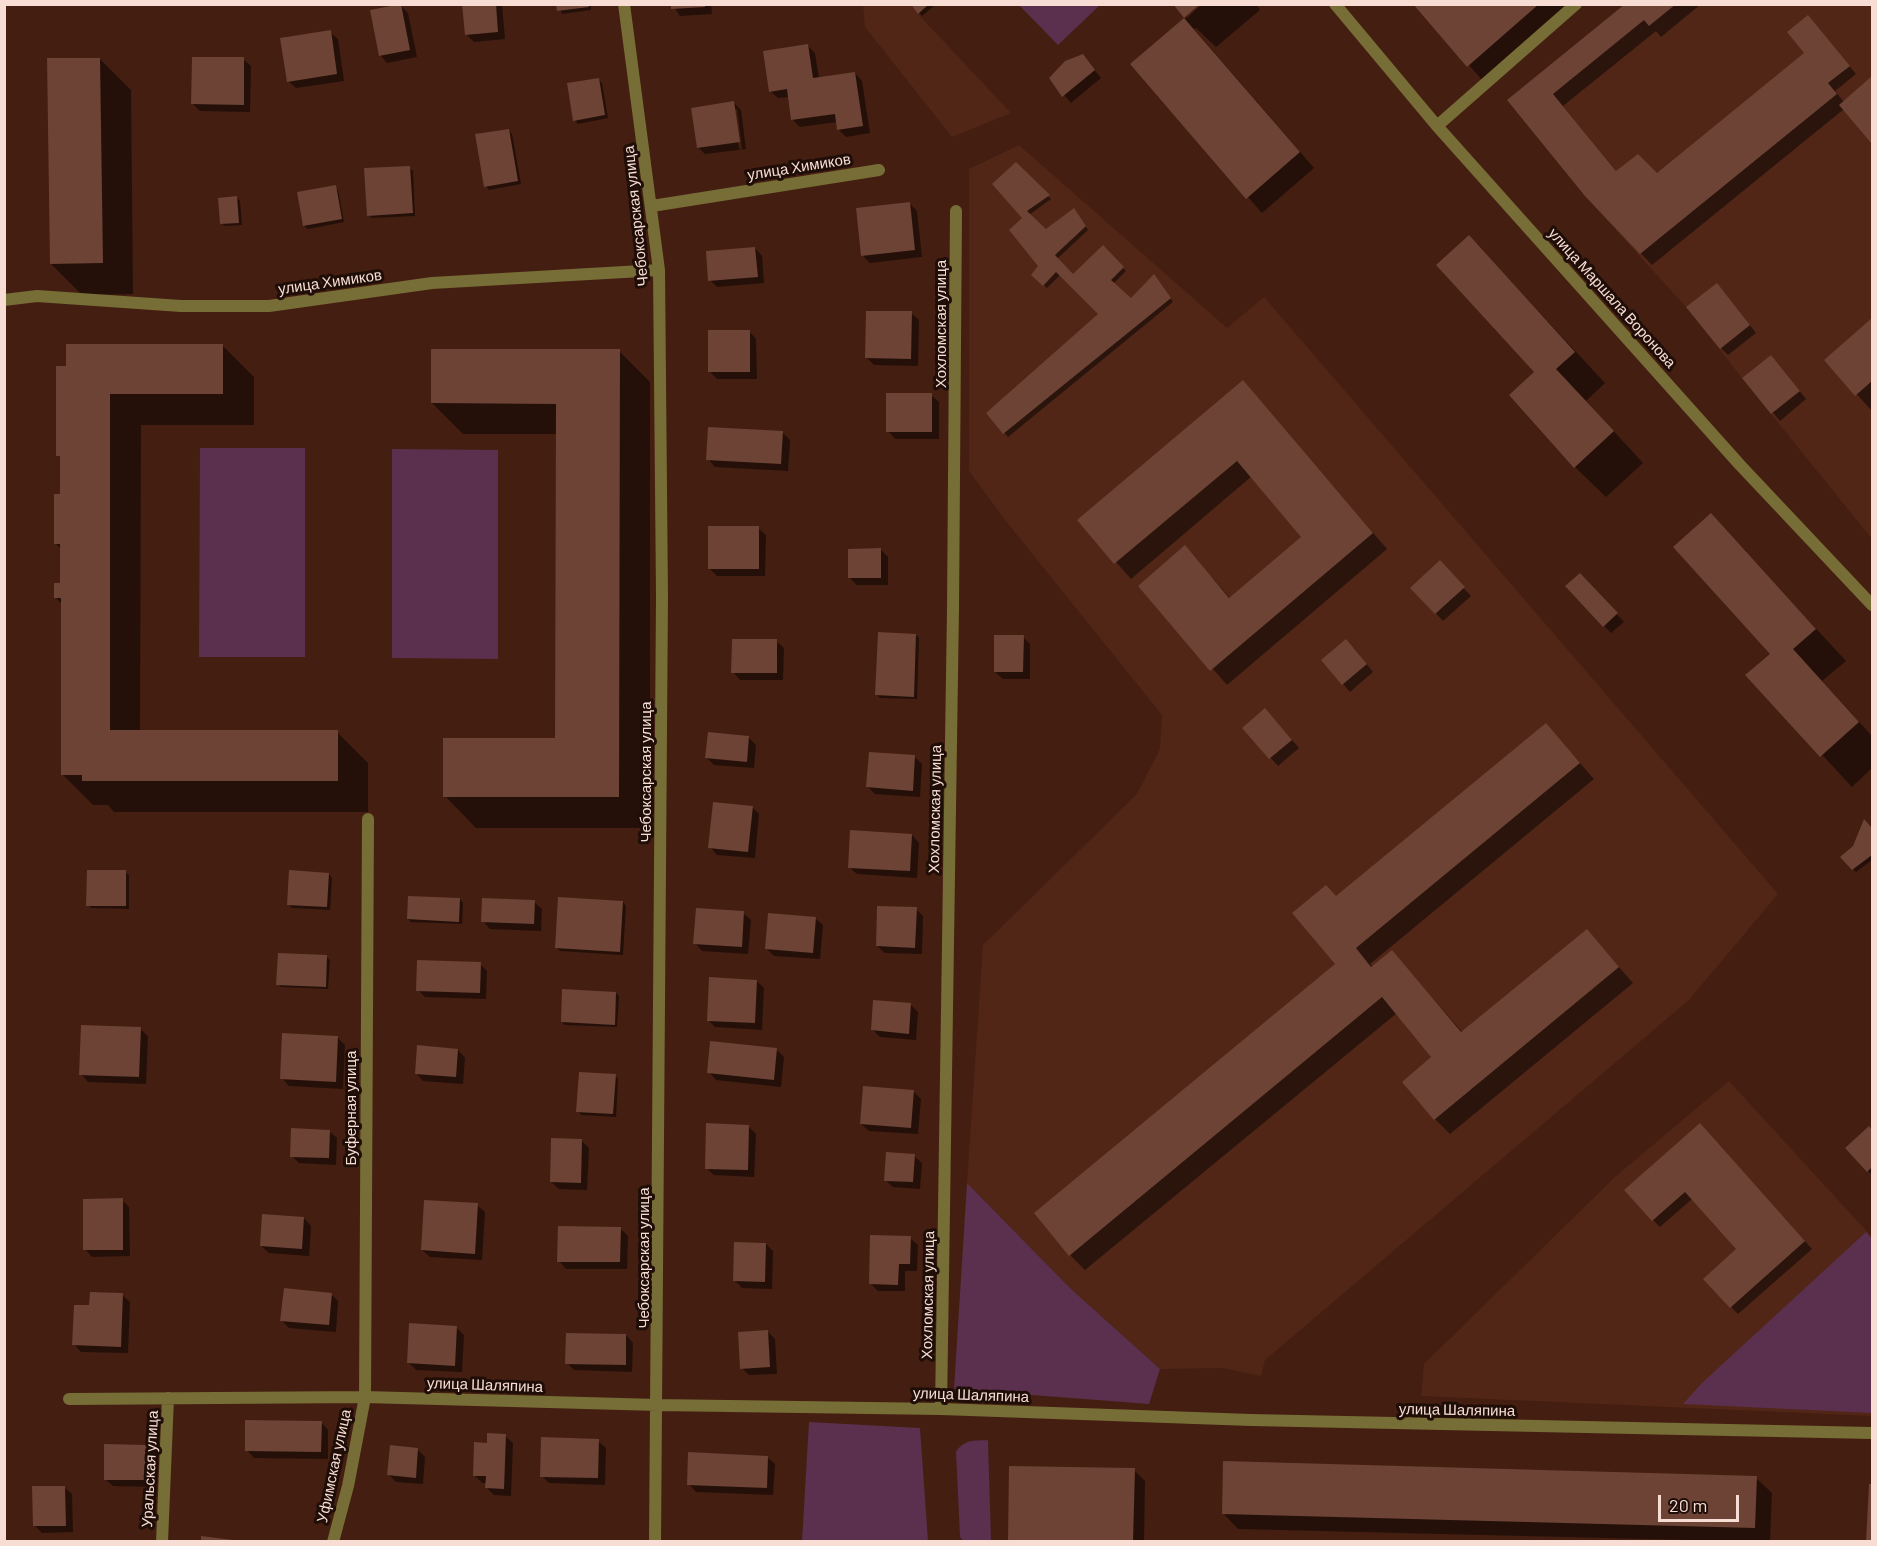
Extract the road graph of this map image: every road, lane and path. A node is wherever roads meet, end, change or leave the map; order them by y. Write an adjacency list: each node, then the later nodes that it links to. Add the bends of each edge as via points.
1 (624, 4): 6 (street, Чебоксарская улица)
2 (1335, 4): 4 (street, улица Маршала Воронова)
3 (1576, 4): 4 (street)
4 (1437, 126): 10 (street, улица Маршала Воронова, via 1740,465)
5 (879, 170): 6 (street, улица Химиков)
6 (652, 206): 8 (street, Чебоксарская улица)
7 (956, 210): 16 (street, Хохломская улица)
8 (659, 270): 9 (street, улица Химиков, via 432,284 269,306 181,306 37,296); 15 (street, Чебоксарская улица, via 663,597)
9 (4, 300)
10 (1872, 605)
11 (368, 819): 12 (street, Буферная улица)
12 (365, 1397): 13 (street, улица Шаляпина); 15 (street, улица Шаляпина); 19 (street, Уфимская улица)
13 (168, 1398): 14 (street, улица Шаляпина); 18 (street, Уральская улица)
14 (69, 1399)
15 (658, 1405): 16 (street, улица Шаляпина); 20 (street, Чебоксарская улица)
16 (941, 1409): 17 (street, улица Шаляпина, via 1251,1420)
17 (1872, 1433)
18 (162, 1542)
19 (333, 1542)
20 (655, 1542)

